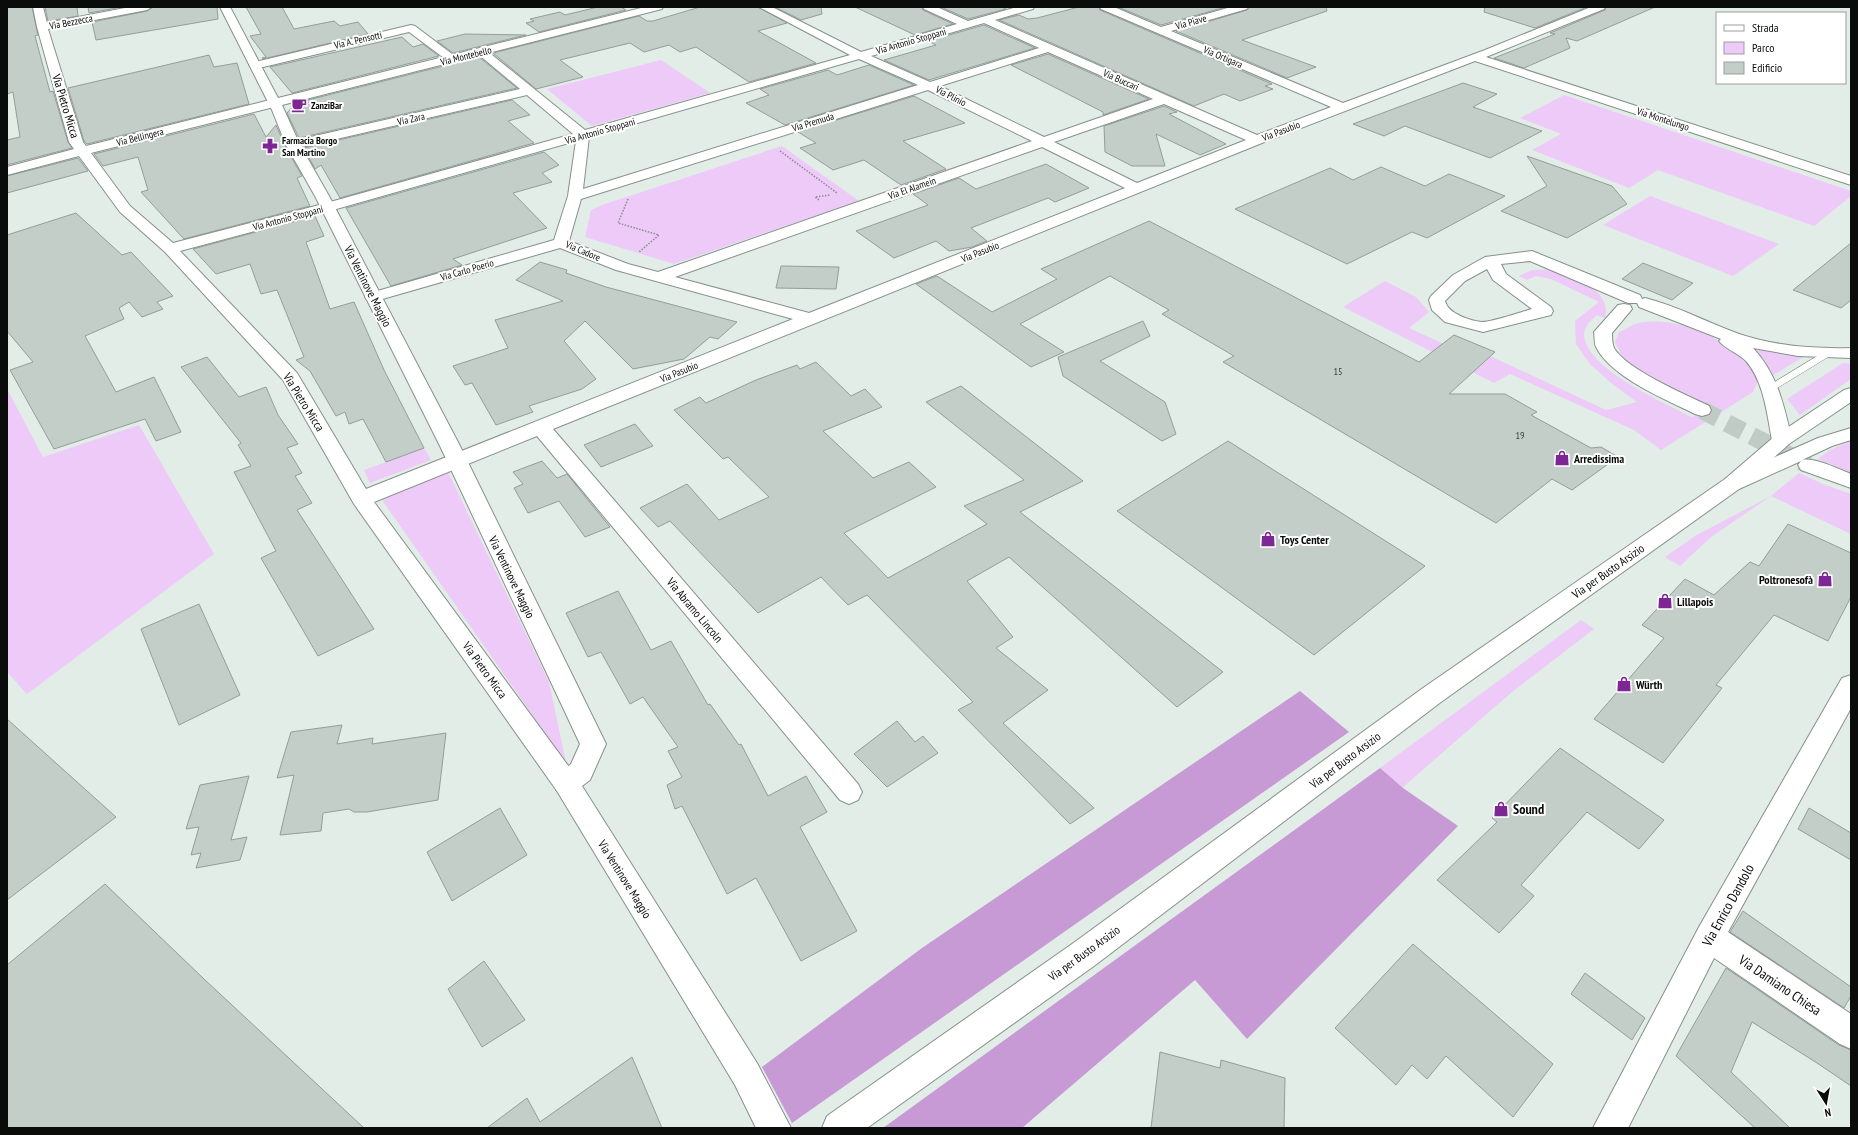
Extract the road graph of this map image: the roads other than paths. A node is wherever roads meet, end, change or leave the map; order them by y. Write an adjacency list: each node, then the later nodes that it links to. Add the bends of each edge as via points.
1 (38, 7): 13 (street, Via Pietro Micca)
2 (147, 7): 13 (street, Via Bezzecca)
3 (225, 7): 20 (street, Via Ventinove Maggio)
4 (658, 7): 16 (street, Via Montebello)
5 (764, 7): 17 (street, Via Plinio)
6 (928, 7): 12 (street)
7 (1029, 7): 11 (street, Via Antonio Stoppani)
8 (1105, 7): 14 (street, Via Ortigara)
9 (1244, 7): 14 (street, Via Piave)
10 (1600, 7): 18 (street, Via Pasubio)
11 (985, 20): 12 (street, Via Antonio Stoppani); 15 (street, Via Buccari)
12 (968, 25): 17 (street, Via Antonio Stoppani)
13 (42, 27): 30 (street, Via Pietro Micca, via 76,142)
14 (1162, 30): 25 (street, Via Ortigara)
15 (1050, 48): 21 (street, Via Premuda); 23 (street, Via Buccari)
16 (482, 52): 19 (street, Via Montebello); 22 (street)
17 (861, 56): 21 (street, Via Plinio); 26 (street, Via Antonio Stoppani)
18 (1474, 57): 25 (street, Via Pasubio); 32 (street, Via Montelungo)
19 (452, 59): 20 (street, Via A. Pensotti, via 411,28); 24 (street, Via Montebello)
20 (255, 65): 24 (street, Via Ventinove Maggio)
21 (930, 86): 28 (street, Via Plinio); 34 (street, Via Premuda)
22 (529, 91): 26 (street); 29 (street, Via Zara)
23 (1165, 99): 27 (street, Via Buccari); 28 (street, Via El Alamein)
24 (274, 103): 29 (street, Via Ventinove Maggio); 30 (street, Via Bellingera)
25 (1341, 107): 27 (street, Via Pasubio)
26 (583, 136): 34 (street, Via Cadore); 35 (street, Via Antonio Stoppani)
27 (1257, 140): 33 (street, Via Pasubio)
28 (1043, 142): 33 (street, Via Plinio); 39 (street, Via El Alamein)
29 (293, 146): 35 (street, Via Ventinove Maggio)
30 (83, 151): 31 (street, Via Bellingera); 37 (street, Via Pietro Micca, via 125,209)
31 (7, 171)
32 (1851, 181)
33 (1136, 188): 42 (street, Via Pasubio)
34 (575, 196): 36 (street, Via Cadore)
35 (328, 207): 37 (street, Via Antonio Stoppani); 40 (street, Via Ventinove Maggio)
36 (561, 243): 39 (street, Via Cadore, via 622,267); 40 (street, Via Carlo Poerio)
37 (170, 248): 55 (street, Via Pietro Micca, via 291,377)
38 (1491, 260): 38 (street, via 1459,278 1437,300 1438,306 1451,318 1483,327 1545,310 1500,277); 41 (street, via 1532,256 1581,276)
39 (659, 277): 42 (street, Via Cadore)
40 (373, 297): 51 (street, Via Ventinove Maggio)
41 (1632, 309): 44 (street, via 1745,341); 45 (street, via 1691,325 1746,351 1761,367); 47 (street, via 1603,332 1605,347 1616,361 1633,373)
42 (811, 319): 48 (street, Via Pasubio)
43 (1851, 353): 44 (street)
44 (1824, 355): 45 (lane)
45 (1770, 388): 50 (street)
46 (1851, 394): 50 (street, Via per Busto Arsizio)
47 (1702, 410)
48 (541, 428): 51 (street, Via Pasubio); 58 (street, Via Abramo Lincoln)
49 (1851, 434): 54 (street, via 1825,442)
50 (1782, 440): 54 (street, Via per Busto Arsizio)
51 (456, 461): 55 (street, Via Pasubio); 57 (street, Via Ventinove Maggio, via 593,744 581,772)
52 (1808, 465): 53 (street)
53 (1851, 481)
54 (1732, 484): 62 (street, Via per Busto Arsizio, via 1432,695 1083,955)
55 (361, 499): 57 (street, Via Pietro Micca)
56 (1851, 685): 59 (street, Via Enrico Dandolo)
57 (566, 783): 61 (street, Via Ventinove Maggio, via 746,1074)
58 (849, 792)
59 (1709, 937): 60 (street, Via Damiano Chiesa); 63 (street, Via Enrico Dandolo)
60 (1851, 1033)
61 (774, 1128)
62 (839, 1128)
63 (1610, 1128)

